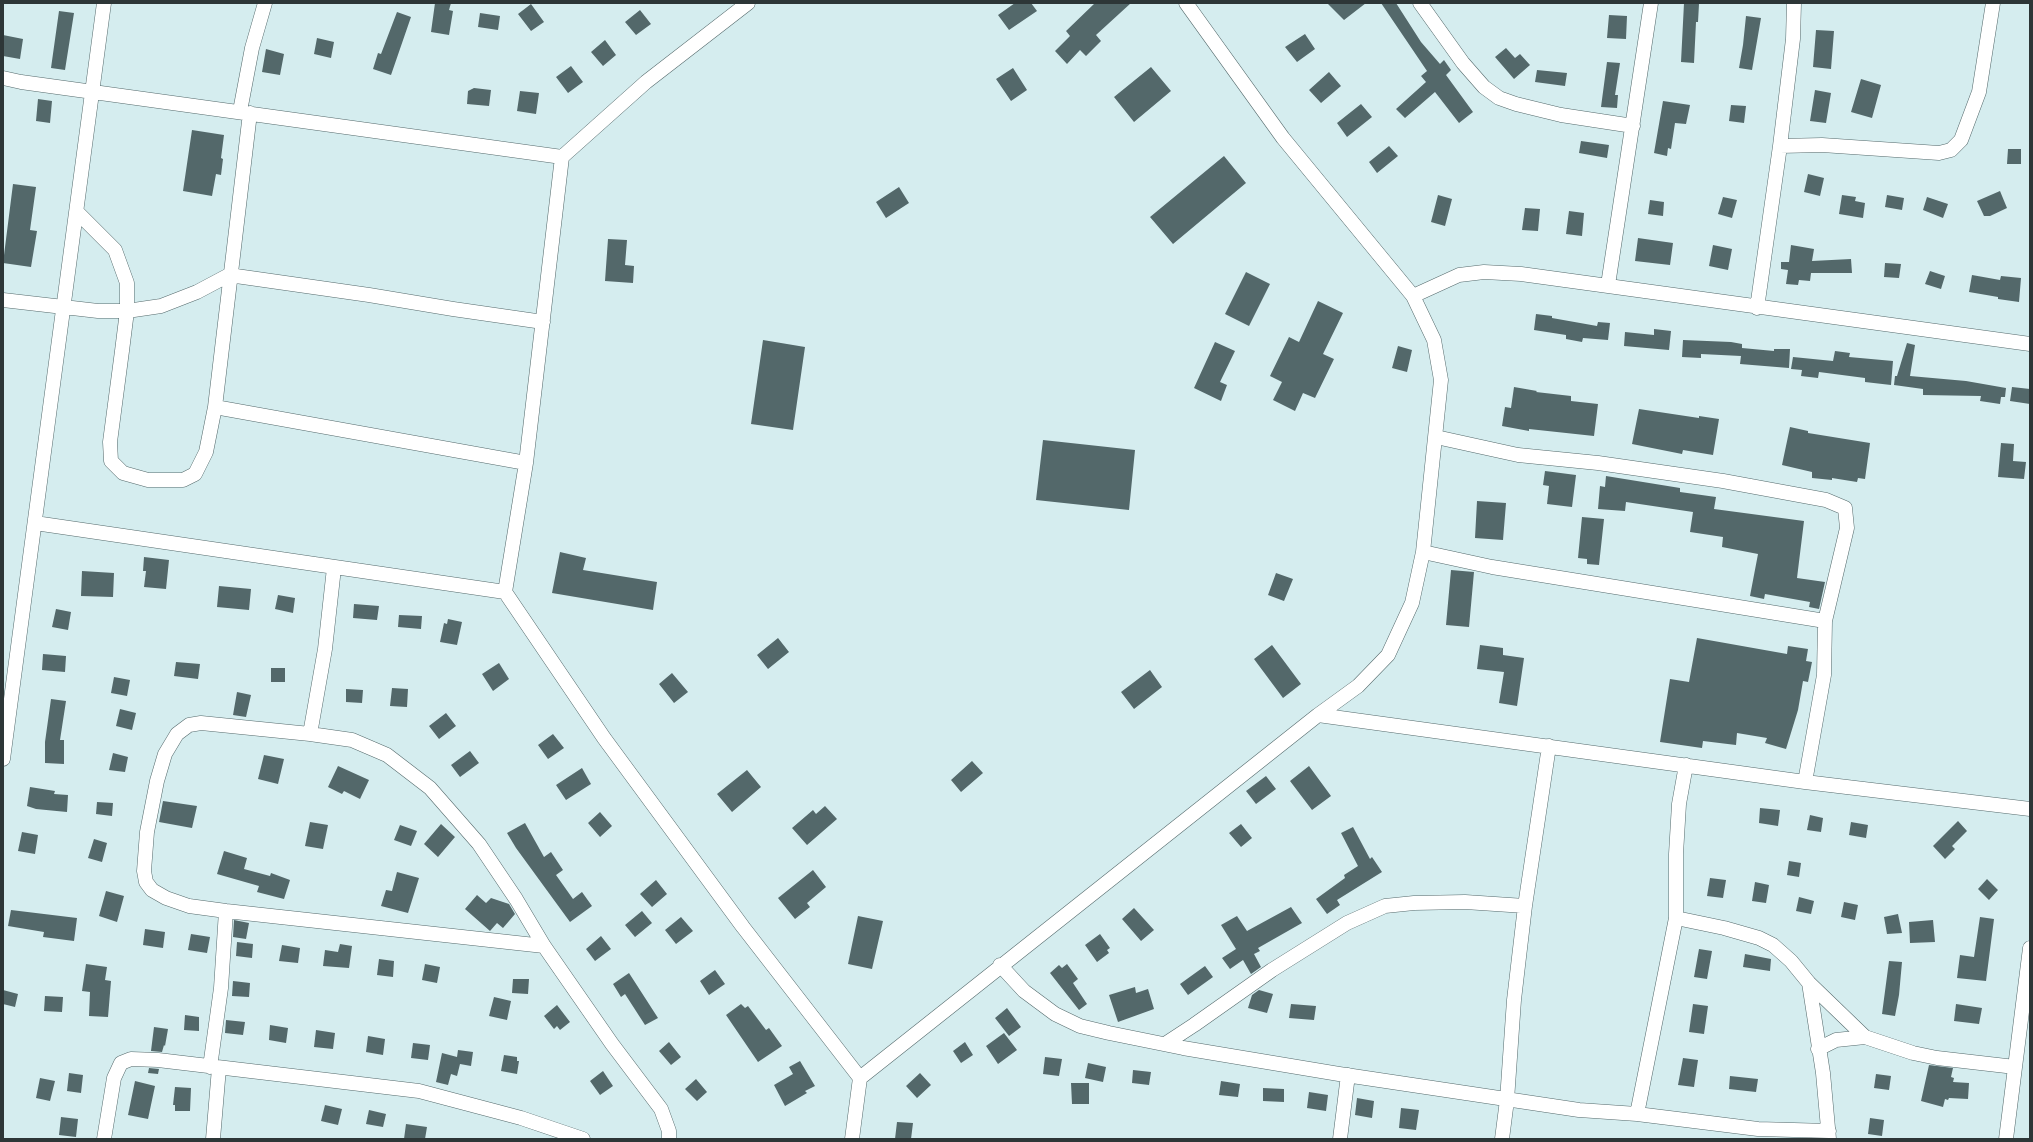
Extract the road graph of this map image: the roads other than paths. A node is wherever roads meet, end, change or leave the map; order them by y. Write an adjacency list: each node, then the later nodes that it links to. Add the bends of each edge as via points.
1 (104, 3): 10 (street)
2 (265, 3): 11 (street, via 252,48)
3 (748, 3): 14 (street, via 646,82)
4 (1186, 3): 18 (street, via 1283,138)
5 (1420, 3): 12 (street, via 1463,63 1484,87 1499,98 1561,115)
6 (1651, 3): 12 (street)
7 (1794, 3): 13 (street, via 1793,38)
8 (1993, 3): 13 (street, via 1979,92 1961,140 1951,150 1939,153 1822,145)
9 (3, 78): 10 (street)
10 (94, 91): 11 (street); 15 (street)
11 (245, 112): 14 (street); 16 (street)
12 (1633, 126): 17 (street)
13 (1780, 146): 21 (street)
14 (562, 157): 23 (street)
15 (77, 212): 20 (street); 22 (street, via 115,250 126,283)
16 (230, 275): 22 (street, via 161,306); 23 (street); 25 (street)
17 (1608, 285): 18 (street, via 1484,272 1459,275); 21 (street)
18 (1413, 296): 26 (street, via 1434,340 1441,380)
19 (3, 300): 20 (street)
20 (64, 308): 22 (street, via 98,312); 28 (street)
21 (1757, 308): 24 (street)
22 (126, 311): 25 (street, via 110,442 112,461 122,473 148,480 183,480 196,474 206,452)
23 (543, 322): 27 (street)
24 (2030, 344)
25 (214, 407): 27 (street)
26 (1436, 437): 29 (street); 32 (street, via 1518,454 1723,482 1839,504 1844,508 1847,528)
27 (526, 463): 31 (street)
28 (35, 522): 30 (street); 33 (street)
29 (1423, 552): 32 (street, via 1492,567); 34 (street, via 1412,603 1388,655 1358,686)
30 (334, 568): 31 (street); 35 (street, via 325,649)
31 (505, 592): 54 (street, via 614,751 743,927)
32 (1825, 621): 39 (street, via 1824,675)
33 (6, 714): 37 (street)
34 (1318, 715): 36 (street); 46 (street)
35 (310, 734): 42 (street, via 201,723 189,725 177,734 165,754 147,832 144,870 146,882 152,890 166,898 189,906); 44 (street, via 352,740 368,746 387,755 430,788 479,844)
36 (1549, 746): 38 (street); 41 (street)
37 (3, 759)
38 (1686, 765): 39 (street); 43 (street, via 1678,811)
39 (1805, 782): 40 (street)
40 (2030, 809)
41 (1524, 906): 49 (street, via 1465,902 1414,902 1385,906 1340,927 1272,970); 55 (street)
42 (226, 911): 44 (street); 52 (street)
43 (1676, 918): 47 (street, via 1759,938 1773,945 1791,961); 56 (street)
44 (544, 946): 61 (street, via 612,1044 662,1110)
45 (2030, 948): 51 (street)
46 (1000, 965): 49 (street, via 1024,991 1055,1014 1080,1026); 54 (street)
47 (1809, 983): 48 (street); 50 (street)
48 (1865, 1037): 50 (street, via 1836,1040); 51 (street, via 1937,1058)
49 (1165, 1044): 53 (street)
50 (1818, 1049): 57 (street)
51 (2014, 1067): 65 (street)
52 (215, 1068): 58 (street, via 158,1060 131,1059 121,1063 114,1078); 59 (street); 60 (street, via 419,1091 485,1108)
53 (1348, 1075): 55 (street); 63 (street)
54 (860, 1078): 62 (street)
55 (1507, 1100): 56 (street, via 1579,1110); 64 (street)
56 (1637, 1114): 57 (street)
57 (1829, 1135)
58 (104, 1139)
59 (213, 1139)
60 (583, 1139)
61 (669, 1139)
62 (852, 1139)
63 (1340, 1139)
64 (1502, 1139)
65 (2006, 1139)

